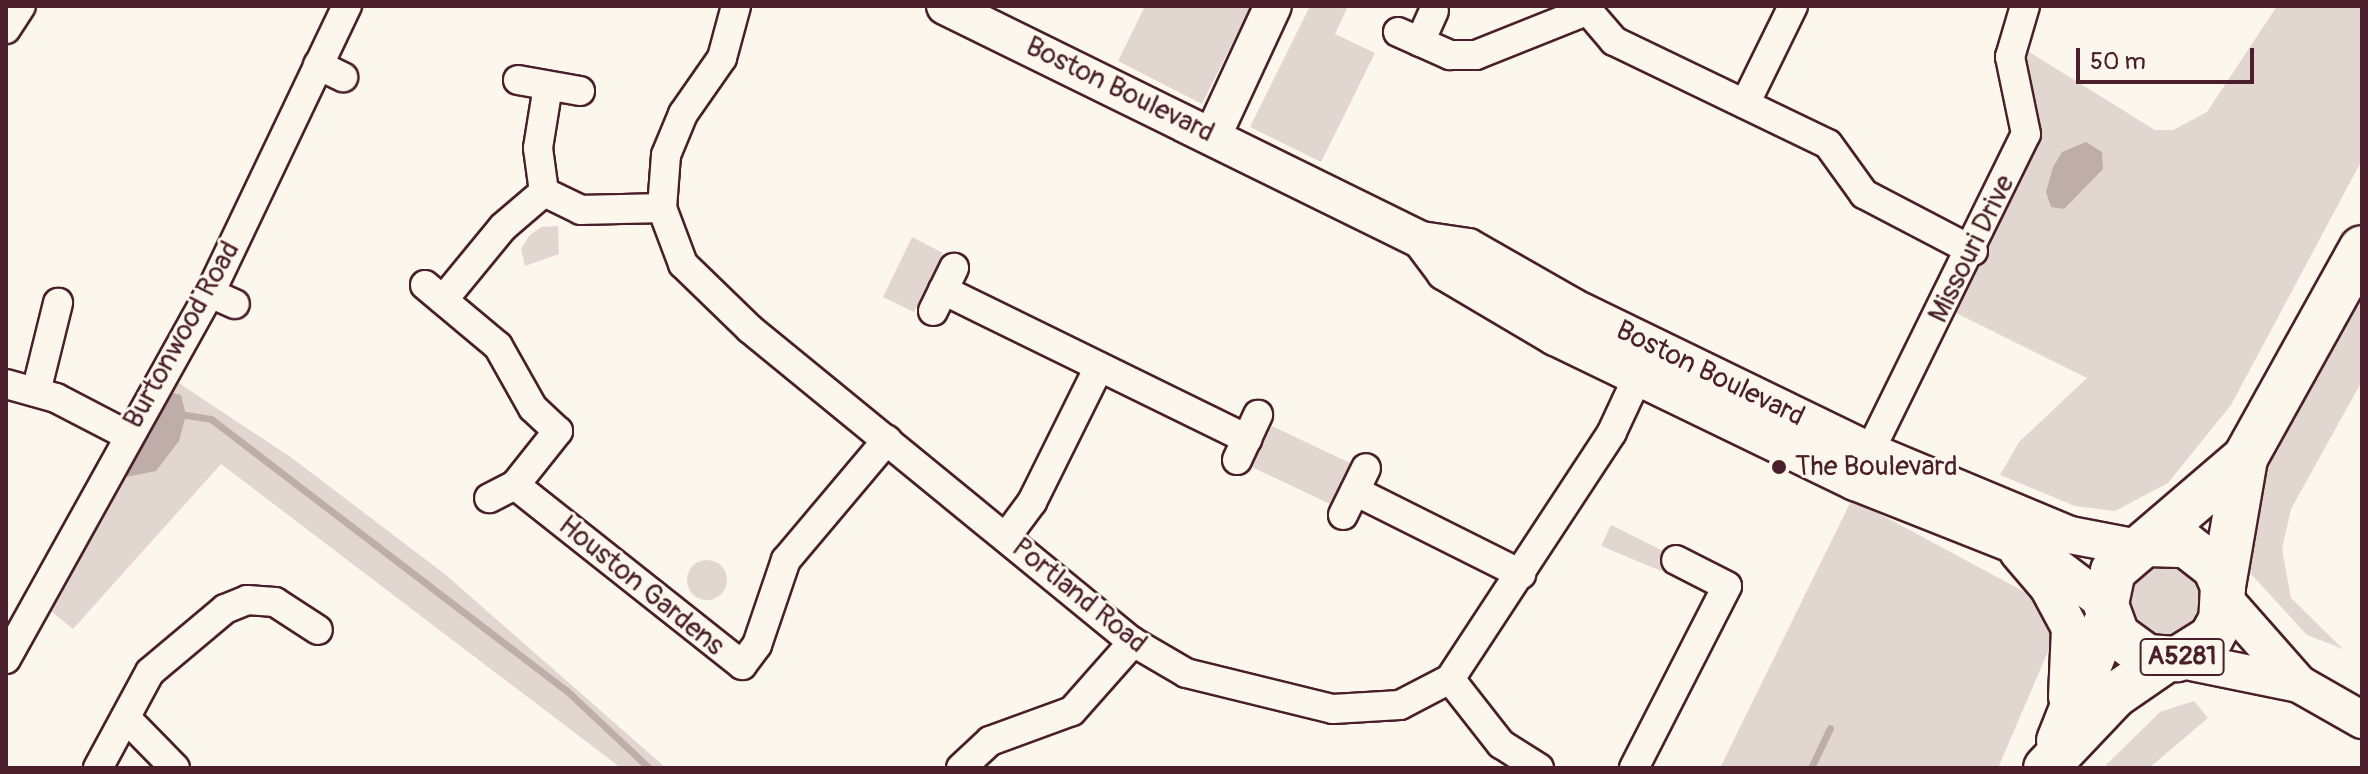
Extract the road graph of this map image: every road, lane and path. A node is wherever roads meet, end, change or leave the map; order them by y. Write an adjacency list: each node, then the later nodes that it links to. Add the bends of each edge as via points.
1 (21, 6): 11 (street)
2 (347, 6): 27 (street, Burtonwood Road, via 330,71 223,298)
3 (736, 6): 18 (street, Portland Road, via 722,58 671,137)
4 (931, 6): 5 (street, Boston Boulevard)
5 (945, 6): 16 (street, Boston Boulevard)
6 (1273, 6): 16 (street)
7 (1793, 6): 15 (street)
8 (2025, 6): 20 (street, Missouri Drive, via 2010,57 2026,134)
9 (1585, 8): 10 (street, via 1476,55 1450,55 1409,37); 15 (street, via 1614,41)
10 (1434, 11)
11 (6, 29)
12 (518, 80): 13 (street)
13 (548, 86): 14 (street); 17 (street, via 538,148)
14 (580, 91)
15 (1745, 104): 20 (street, via 1828,144 1877,203)
16 (1213, 135): 23 (street, Boston Boulevard, via 1421,240 1468,247)
17 (544, 192): 18 (street, via 581,210); 32 (street, via 434,292 510,359 533,408 558,431)
18 (662, 208): 29 (street, Portland Road, via 674,249 693,277)
19 (2362, 248): 30 (main road, A5281)
20 (1973, 251): 31 (street, Missouri Drive)
21 (944, 290): 24 (street)
22 (58, 303): 26 (street)
23 (1645, 362): 31 (street, Boston Boulevard); 39 (street, Portland Road)
24 (1099, 367): 28 (street); 35 (street, via 1032,502)
25 (6, 384): 26 (street)
26 (36, 392): 27 (street)
27 (127, 435): 44 (street, Burtonwood Road)
28 (1248, 438)
29 (887, 440): 32 (street, Houston Gardens, via 786,560 757,645 742,665); 35 (street, Portland Road)
30 (2245, 458): 36 (main road, A5281); 40 (main road, A5281)
31 (1862, 466): 36 (street, Boston Boulevard, via 2070,535); 37 (street, Boston Boulevard)
32 (515, 485): 34 (street)
33 (1355, 491): 39 (street)
34 (489, 498)
35 (1006, 537): 43 (street, Portland Road)
36 (2143, 546): 40 (main road, via 2186,545 2215,568); 41 (main road, A5281, via 2113,571)
37 (2018, 552): 41 (street, Boston Boulevard, via 2065,568); 50 (street, via 2048,587 2070,628)
38 (1676, 560): 55 (street, via 1727,586)
39 (1521, 574): 46 (street, Portland Road)
40 (2224, 593): 45 (main road, A5281, via 2211,638); 47 (street)
41 (2107, 611): 45 (main road, A5281, via 2130,648); 50 (main road, A5281)
42 (319, 634): 48 (street, via 275,602 236,603 150,672)
43 (1133, 642): 46 (street, Portland Road, via 1186,673 1333,709 1400,705); 54 (street, via 1072,711 990,741)
44 (6, 659)
45 (2171, 659): 47 (street); 50 (main road, A5281, via 2115,695)
46 (1450, 679): 51 (street, via 1501,744)
47 (2299, 684): 49 (street)
48 (126, 718): 52 (street); 53 (street)
49 (2362, 720)
50 (2053, 754)
51 (1536, 767)
52 (98, 768)
53 (175, 768)
54 (961, 768)
55 (1634, 768)

